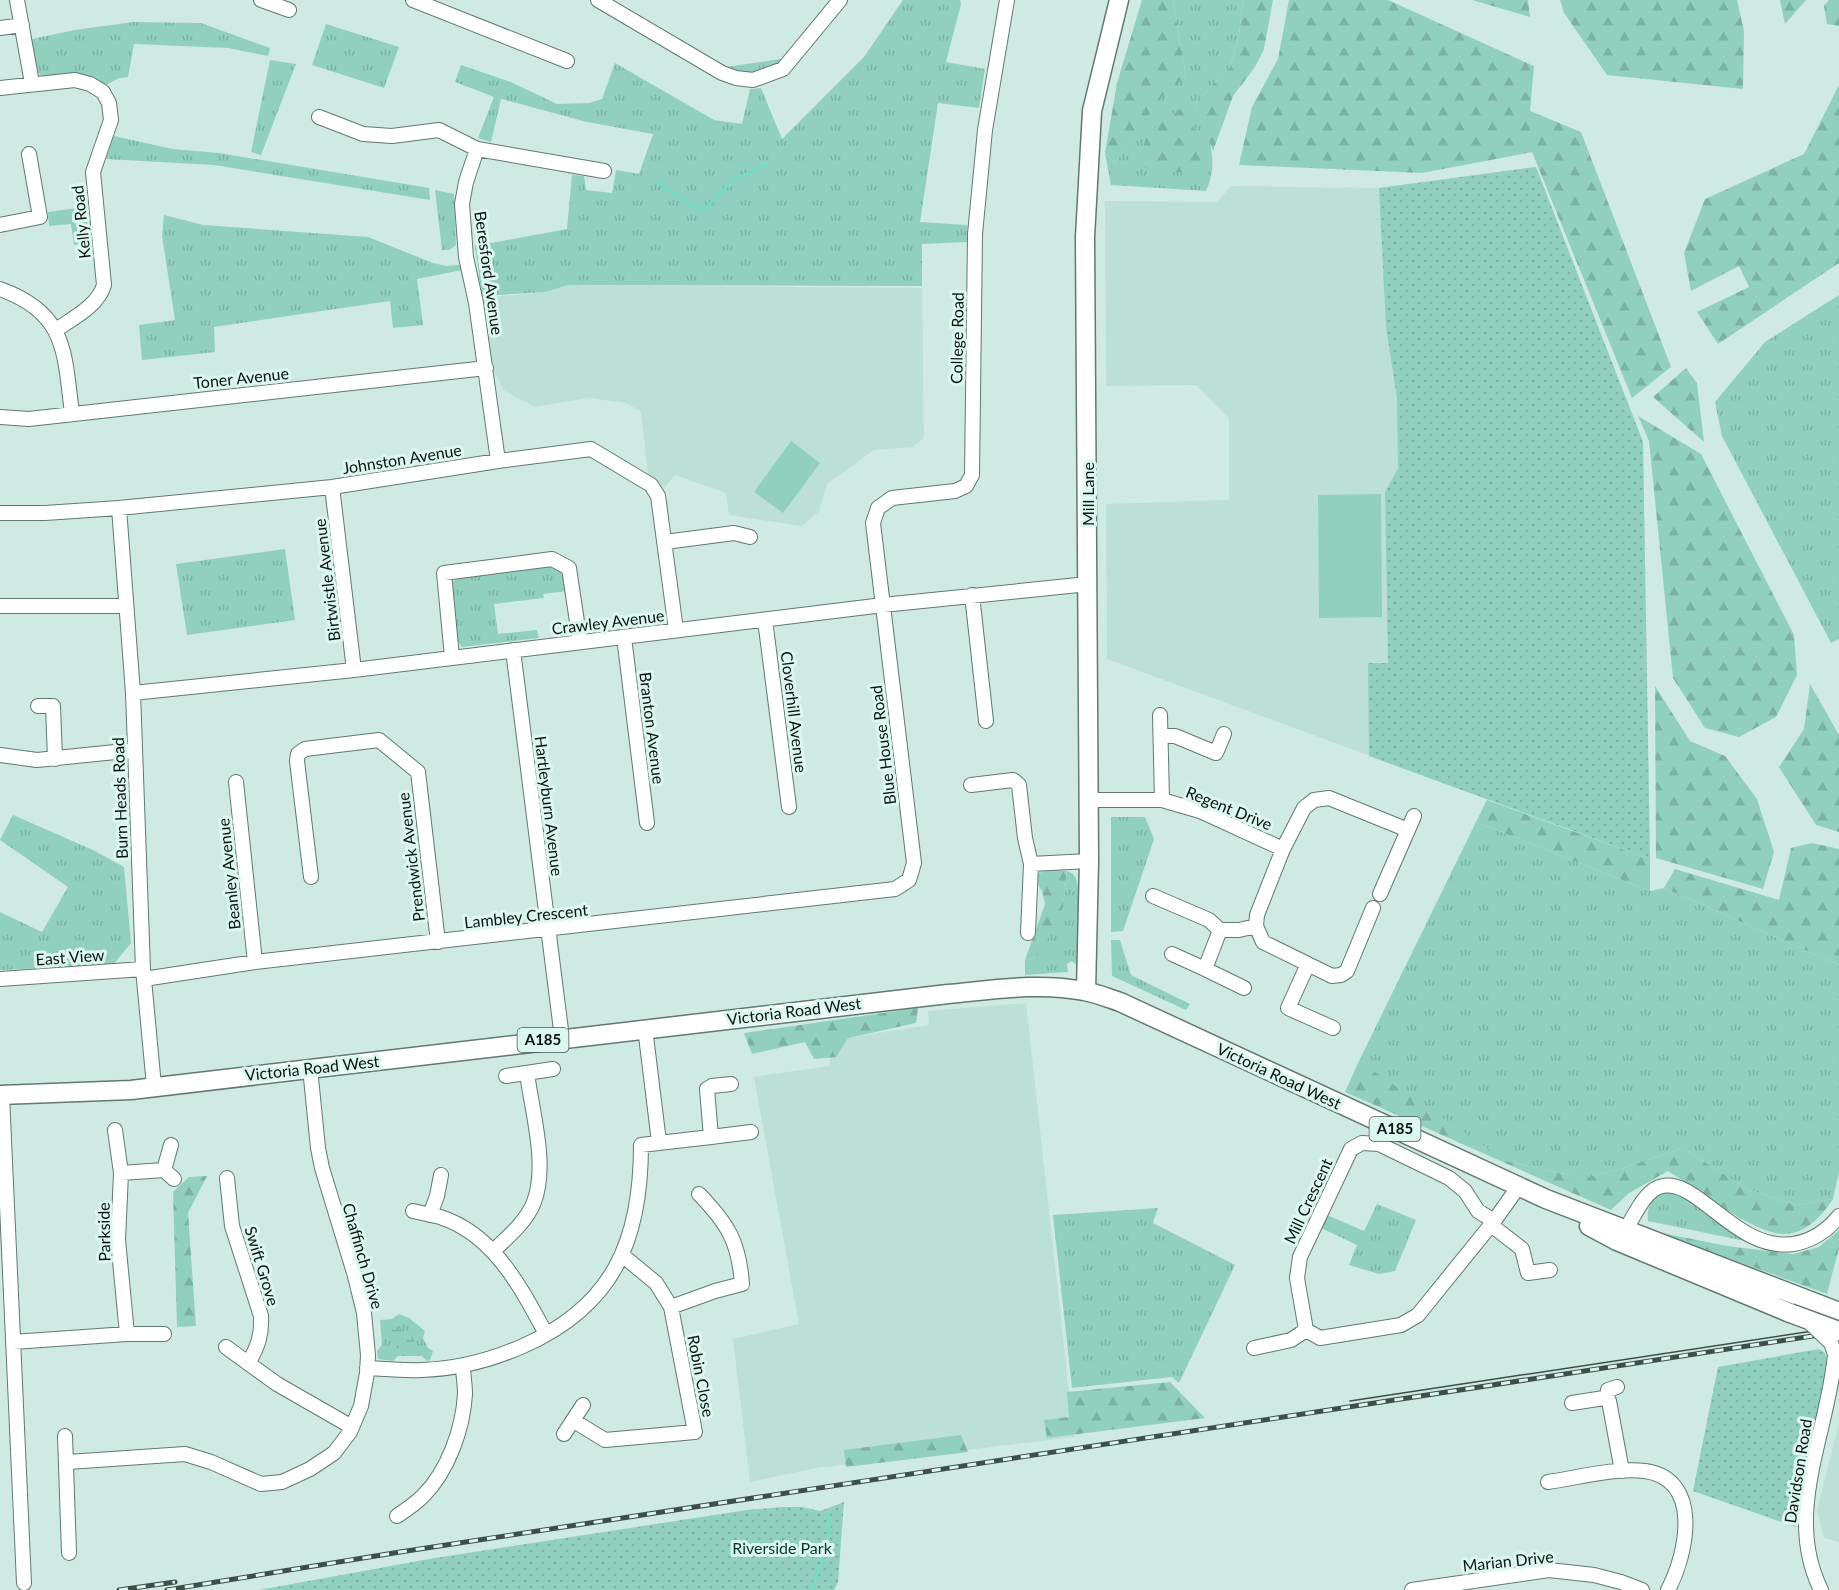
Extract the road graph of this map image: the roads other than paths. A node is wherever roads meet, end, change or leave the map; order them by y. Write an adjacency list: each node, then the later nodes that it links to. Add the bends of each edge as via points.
1 (17, 0): 9 (street)
2 (261, 0): 8 (street)
3 (413, 0): 11 (street)
4 (598, 0): 5 (street, via 722,73 753,80 783,69)
5 (840, 0)
6 (1007, 0): 32 (street, College Road, via 985,130 975,234 972,475 966,486 955,491 892,498 878,508 873,522)
7 (1119, 0): 30 (main road, Mill Lane, via 1092,111 1087,201)
8 (289, 10)
9 (22, 25): 10 (street); 12 (street)
10 (0, 28)
11 (567, 61)
12 (32, 83): 13 (street, Kelly Road); 20 (street, Kelly Road, via 75,80 90,84 103,92 111,120 93,172 104,285 92,304)
13 (0, 88)
14 (320, 117): 15 (street, via 363,134 392,136 439,130)
15 (477, 149): 17 (street); 21 (street, Beresford Avenue, via 462,204 466,257)
16 (28, 154): 18 (street, via 40,217)
17 (604, 171)
18 (0, 225)
19 (0, 289): 20 (street, via 30,303)
20 (56, 330): 22 (street)
21 (486, 368): 22 (street, Toner Avenue); 24 (street, Beresford Avenue)
22 (72, 413): 23 (street, Toner Avenue)
23 (0, 417)
24 (498, 461): 25 (street, Johnston Avenue); 29 (street, Johnston Avenue, via 591,450 651,485 658,496)
25 (332, 487): 26 (street, Johnston Avenue); 41 (street, Birtwistle Avenue)
26 (119, 508): 27 (street, Johnston Avenue); 34 (street, Burn Heads Road)
27 (0, 513)
28 (750, 537): 29 (street, via 734,533)
29 (665, 542): 36 (street, Johnston Avenue)
30 (1088, 584): 31 (street, Crawley Avenue); 53 (main road, Mill Lane)
31 (972, 595): 32 (street, Crawley Avenue); 45 (street)
32 (883, 605): 35 (street, Crawley Avenue); 63 (street, Blue House Road, via 914,863)
33 (0, 606): 34 (street)
34 (126, 606): 42 (street, Burn Heads Road)
35 (765, 620): 36 (street, Crawley Avenue); 55 (street, Cloverhill Avenue)
36 (676, 630): 37 (street, Crawley Avenue)
37 (624, 637): 38 (street, Crawley Avenue); 57 (street, Branton Avenue)
38 (580, 642): 39 (street, Crawley Avenue); 40 (street, via 568,568 552,559 444,573)
39 (513, 650): 40 (street, Crawley Avenue); 68 (street, Hartleyburn Avenue)
40 (452, 657): 41 (street, Crawley Avenue)
41 (354, 670): 42 (street, Crawley Avenue)
42 (133, 693): 48 (street, Burn Heads Road)
43 (38, 706): 50 (street, via 53,706)
44 (1160, 715): 47 (street)
45 (986, 721)
46 (1224, 734): 47 (street, via 1213,759 1175,736)
47 (1161, 736): 54 (street)
48 (135, 750): 50 (street); 76 (street, Burn Heads Road)
49 (0, 754): 50 (street)
50 (54, 759)
51 (236, 782): 73 (street, Beanley Avenue)
52 (971, 785): 61 (street, via 1013,780 1019,785)
53 (1089, 800): 54 (street, Regent Drive); 60 (main road, Mill Lane)
54 (1162, 800): 59 (street, Regent Drive, via 1200,811)
55 (789, 807)
56 (1414, 816): 58 (street)
57 (647, 824)
58 (1408, 830): 59 (street, Regent Drive, via 1329,798 1314,800 1304,808); 64 (street)
59 (1283, 849): 67 (street, Regent Drive)
60 (1089, 861): 61 (street); 79 (main road, Mill Lane)
61 (1031, 864): 70 (street)
62 (311, 877): 71 (street, Prendwick Avenue, via 298,754 305,749 379,741 418,772)
63 (909, 880): 68 (street, Lambley Crescent, via 895,889)
64 (1380, 894)
65 (1153, 896): 69 (street, via 1209,920)
66 (1373, 908): 74 (street, via 1347,971 1332,976)
67 (1256, 926): 69 (street); 74 (street, via 1263,942)
68 (548, 930): 71 (street, Lambley Crescent); 82 (street, Hartleyburn Avenue)
69 (1220, 930): 75 (street)
70 (1028, 933)
71 (438, 942): 73 (street, Lambley Crescent)
72 (1173, 954): 75 (street)
73 (255, 962): 76 (street, Lambley Crescent)
74 (1308, 964): 81 (street, via 1288,1008)
75 (1205, 969): 78 (street)
76 (143, 974): 77 (street, East View); 88 (street, Burn Heads Road)
77 (0, 979)
78 (1244, 988)
79 (1086, 991): 80 (main road, Victoria Road West / A185, via 1012,988); 98 (main road, Victoria Road West / A185, via 1120,1002)
80 (645, 1028): 82 (main road, Victoria Road West / A185); 93 (street)
81 (1334, 1028)
82 (562, 1038): 83 (main road, Victoria Road West / A185)
83 (310, 1068): 88 (main road, Victoria Road West / A185); 121 (street, Chaffinch Drive, via 318,1148 364,1313)
84 (553, 1069): 85 (street)
85 (526, 1073): 86 (street); 105 (street, via 540,1176 534,1203)
86 (506, 1076)
87 (731, 1084): 92 (street, via 707,1089)
88 (154, 1086): 89 (main road, Victoria Road West / A185)
89 (1, 1095): 116 (street)
90 (115, 1130): 95 (street, Parkside)
91 (751, 1132): 92 (street)
92 (711, 1137): 93 (street)
93 (659, 1142): 106 (street, via 641,1144 637,1210)
94 (171, 1145): 95 (street, via 169,1174)
95 (120, 1173): 113 (street, Parkside, via 118,1240)
96 (441, 1175): 101 (street)
97 (227, 1178): 119 (street, Swift Grove, via 232,1226 261,1316 259,1345)
98 (1519, 1186): 103 (street); 104 (main road, Victoria Road West / A185)
99 (699, 1194): 108 (street, via 729,1229 740,1261 742,1284)
100 (413, 1211): 101 (street)
101 (430, 1215): 105 (street, via 466,1231)
102 (1839, 1216): 104 (street, via 1806,1241 1767,1243 1748,1235 1688,1191 1673,1185 1658,1187 1647,1195)
103 (1492, 1223): 107 (street, via 1522,1249 1528,1273); 111 (street, via 1418,1315 1401,1325 1320,1338); 111 (street, Mill Crescent, via 1449,1178 1379,1144 1362,1143 1351,1149 1300,1257 1297,1278)
104 (1621, 1236): 109 (main road, A185); 110 (main road, A185)
105 (493, 1251): 115 (street, via 524,1293)
106 (622, 1255): 108 (street, Robin Close, via 656,1283); 115 (street, via 589,1304)
107 (1550, 1270)
108 (671, 1307): 126 (street, Robin Close, via 695,1432 605,1440)
109 (1836, 1310)
110 (1795, 1315): 112 (main road, A185, bridge); 139 (street, Davidson Road, bridge, via 1814,1326 1835,1354 1806,1508 1806,1549)
111 (1306, 1330): 118 (street, via 1291,1340)
112 (1839, 1331)
113 (127, 1334): 114 (street); 116 (street)
114 (164, 1334)
115 (546, 1334): 120 (street, via 491,1359)
116 (13, 1342): 135 (street)
117 (226, 1347): 119 (street)
118 (1254, 1348)
119 (249, 1362): 127 (street, via 278,1384)
120 (463, 1365): 121 (street, via 423,1370); 133 (street, via 465,1394 450,1455 422,1497)
121 (367, 1368): 127 (street, Chaffinch Drive, via 361,1406)
122 (1617, 1387): 123 (street, via 1608,1390)
123 (1607, 1399): 124 (street); 131 (street)
124 (1572, 1403)
125 (583, 1405): 126 (street)
126 (574, 1421): 128 (street)
127 (352, 1427): 130 (street, Chaffinch Drive, via 334,1453 282,1482 261,1484 185,1454)
128 (564, 1434)
129 (65, 1436): 130 (street)
130 (68, 1462): 134 (street)
131 (1622, 1472): 132 (street); 138 (street, via 1661,1475 1681,1498 1687,1526 1676,1574)
132 (1548, 1482)
133 (397, 1516)
134 (69, 1553)
135 (24, 1582)
136 (1412, 1590): 137 (street, Marian Drive, via 1548,1570 1594,1575)
137 (1642, 1590)
138 (1668, 1590)
139 (1821, 1590)

